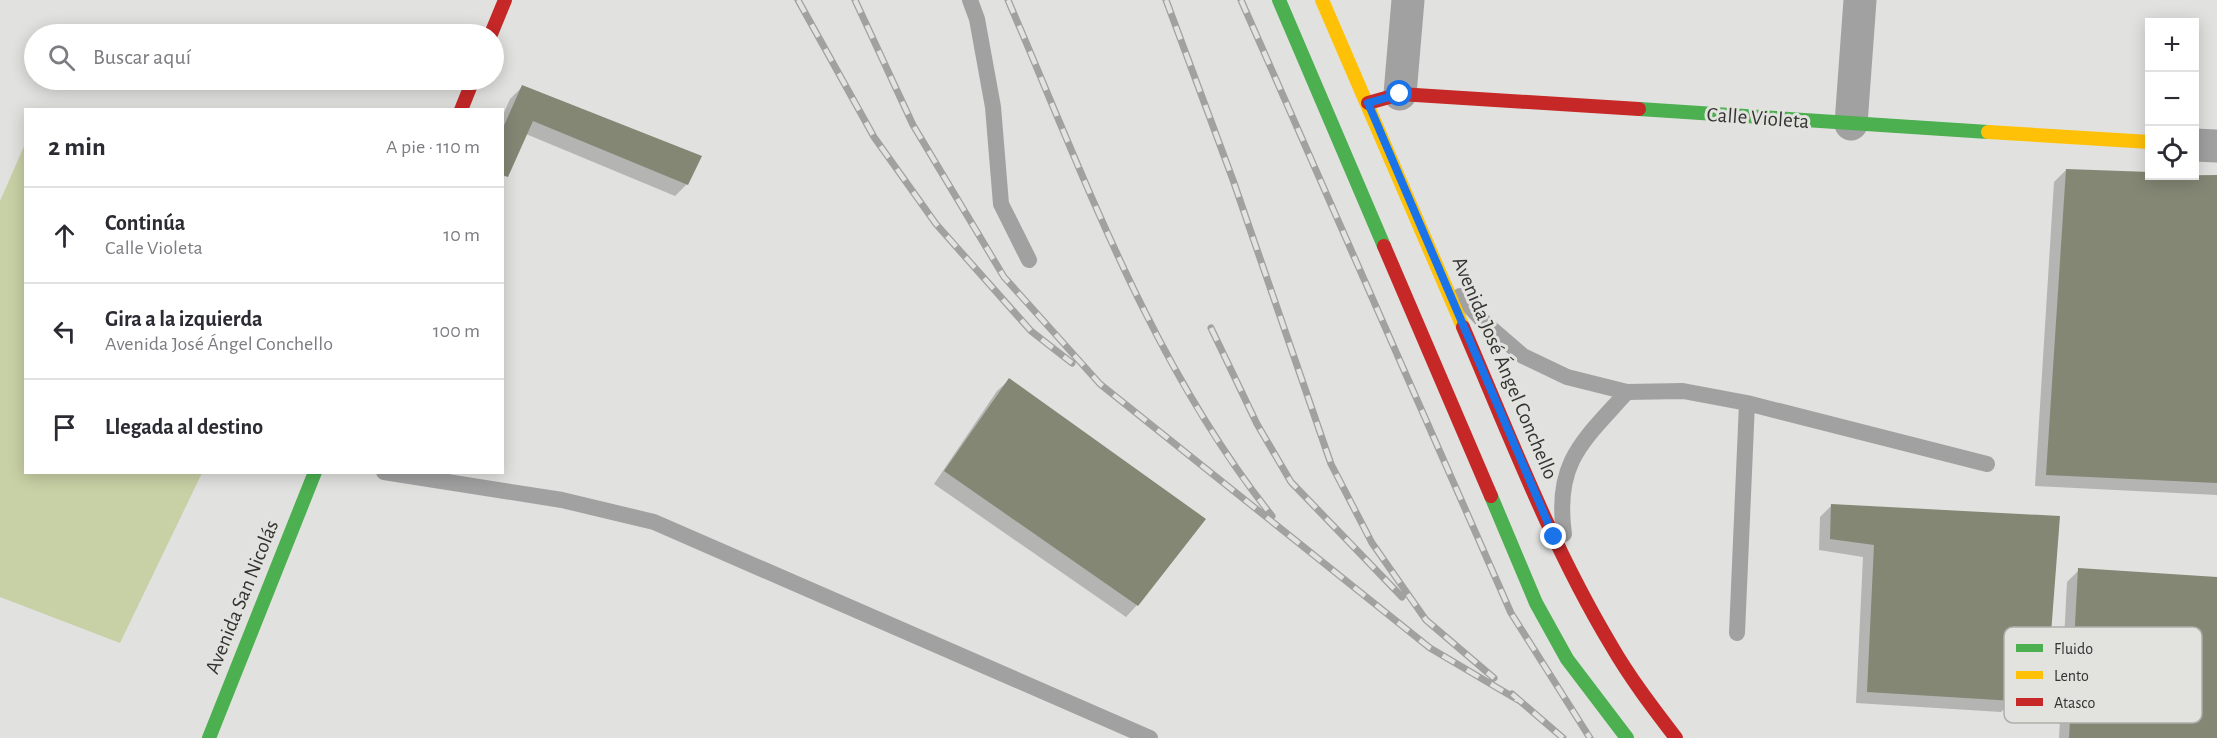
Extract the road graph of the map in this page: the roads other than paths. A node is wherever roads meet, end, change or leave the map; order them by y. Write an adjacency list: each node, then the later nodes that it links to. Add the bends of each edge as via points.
1 (505, 0): 7 (main road)
2 (970, 0): 16 (lane, via 993,107 1001,204)
3 (1279, 0): 27 (main road, via 1536,603 1567,659)
4 (1322, 0): 10 (main road, Avenida José Ángel Conchello)
5 (1408, 0): 9 (street)
6 (1860, 0): 12 (street)
7 (495, 24)
8 (469, 90): 11 (main road)
9 (1400, 94): 10 (main road, Calle Violeta); 12 (main road, Calle Violeta)
10 (1368, 103): 17 (main road, Avenida José Ángel Conchello)
11 (462, 108)
12 (1851, 124): 13 (main road, Calle Violeta)
13 (2145, 142)
14 (2199, 144): 15 (street)
15 (2217, 146)
16 (1029, 260)
17 (1444, 280): 18 (lane, via 1522,356 1567,377); 23 (main road, Avenida José Ángel Conchello)
18 (1627, 392): 19 (lane, via 1683,392); 23 (lane, via 1580,444 1562,481 1561,515)
19 (1747, 403): 20 (lane); 24 (lane)
20 (1987, 464)
21 (314, 474): 25 (main road, Avenida San Nicolás)
22 (397, 474): 26 (lane, via 562,500 654,522)
23 (1568, 564): 28 (main road, Avenida José Ángel Conchello, via 1616,653)
24 (1737, 633)
25 (209, 738)
26 (1150, 738)
27 (1627, 738)
28 (1676, 738)

